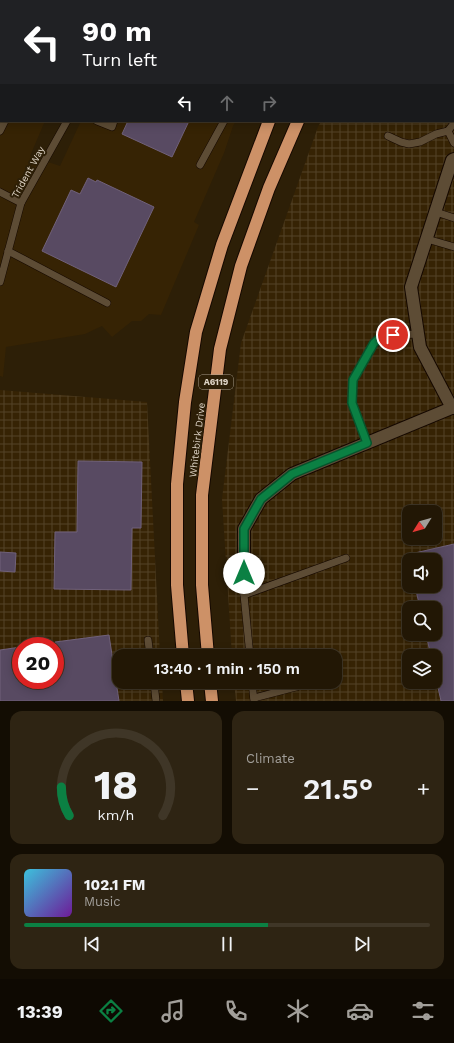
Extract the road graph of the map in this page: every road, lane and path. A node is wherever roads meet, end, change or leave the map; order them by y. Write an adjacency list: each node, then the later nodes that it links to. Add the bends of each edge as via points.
1 (4, 122): 9 (lane)
2 (66, 122): 16 (lane, Trident Way)
3 (100, 122): 4 (lane, via 112,127)
4 (114, 122)
5 (223, 122): 14 (lane)
6 (269, 122): 32 (highway, Whitebirk Drive / A6119, via 222,245 196,332 185,402 177,492 177,585)
7 (298, 122): 33 (highway, Whitebirk Drive / A6119, via 269,188 241,266 220,349 202,495 202,585)
8 (454, 123): 10 (lane)
9 (0, 131)
10 (448, 131): 11 (lane, via 409,144); 12 (lane)
11 (388, 136)
12 (454, 142)
13 (454, 159): 17 (street)
14 (200, 165)
15 (0, 192): 16 (lane)
16 (21, 203): 21 (lane, Trident Way)
17 (436, 212): 18 (lane); 19 (street)
18 (454, 218)
19 (427, 239): 20 (lane); 24 (street, via 411,287)
20 (454, 247)
21 (8, 251): 22 (lane, Trident Way); 23 (lane)
22 (0, 282)
23 (107, 303)
24 (419, 334): 25 (street, via 420,347); 26 (lane, via 381,337 374,343 353,380 352,403)
25 (453, 407): 26 (street)
26 (367, 443): 28 (street, via 292,474 261,499 244,529)
27 (346, 558): 29 (lane)
28 (244, 562): 29 (lane)
29 (244, 595): 34 (lane)
30 (148, 640): 31 (lane)
31 (149, 649)
32 (182, 649)
33 (207, 649)
34 (249, 649)
35 (155, 689): 41 (lane)
36 (187, 689): 42 (highway)
37 (211, 689): 43 (highway)
38 (253, 689): 40 (lane)
39 (290, 689): 40 (lane)
40 (254, 699)
41 (156, 701)
42 (188, 701)
43 (212, 701)

